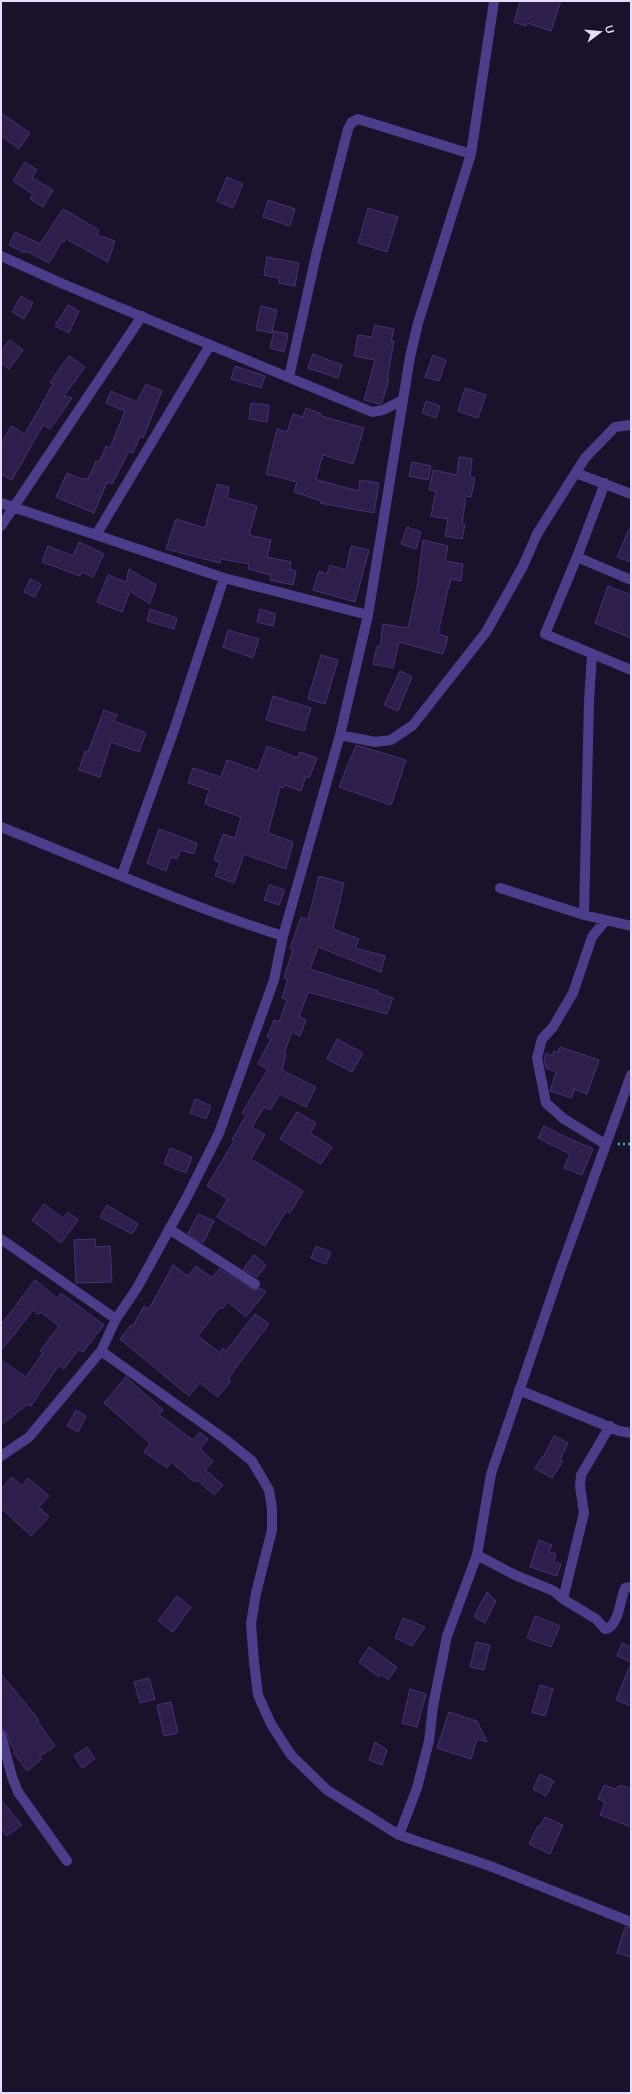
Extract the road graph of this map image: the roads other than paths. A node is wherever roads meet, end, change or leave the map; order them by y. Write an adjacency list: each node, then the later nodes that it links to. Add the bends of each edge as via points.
1 (494, 1): 2 (street)
2 (471, 154): 6 (street, via 358,119 352,122 348,129 317,251); 7 (street, via 418,323)
3 (1, 252): 4 (street)
4 (142, 316): 5 (street); 13 (street)
5 (210, 345): 6 (street); 15 (street)
6 (289, 377): 7 (street, via 372,412 383,410)
7 (403, 400): 19 (street)
8 (631, 426): 9 (street, via 615,427 585,458)
9 (576, 473): 10 (street); 22 (street, via 537,534 523,566 486,632 413,725 391,740 374,742)
10 (605, 483): 11 (street); 16 (street)
11 (631, 494)
12 (1, 503): 13 (street)
13 (14, 507): 14 (street); 15 (street)
14 (1, 526)
15 (96, 535): 17 (street)
16 (578, 557): 18 (street); 20 (street, via 545,634)
17 (224, 578): 19 (street); 24 (street, via 174,730)
18 (631, 580)
19 (368, 615): 22 (street)
20 (592, 654): 21 (street); 26 (street, via 588,700)
21 (631, 670)
22 (340, 735): 29 (street)
23 (1, 827): 24 (street)
24 (122, 875): 29 (street, via 236,922)
25 (500, 888): 26 (street)
26 (584, 915): 27 (street)
27 (605, 921): 28 (street); 31 (street, via 592,937 573,993 553,1027 542,1039 537,1058 546,1103 564,1119)
28 (631, 926)
29 (283, 936): 32 (street, via 274,980 218,1133)
30 (631, 1075): 31 (street)
31 (605, 1144): 37 (street)
32 (169, 1229): 34 (street); 35 (street, via 137,1288)
33 (1, 1239): 35 (street)
34 (255, 1284)
35 (116, 1319): 36 (street)
36 (101, 1351): 40 (street, via 29,1437); 45 (street, via 226,1440 252,1462 262,1477 269,1490 272,1530 251,1624 258,1695 271,1724 291,1754 326,1790)
37 (519, 1390): 38 (street); 41 (street, via 491,1474)
38 (610, 1426): 39 (street); 43 (street, via 581,1475 584,1513)
39 (631, 1433)
40 (1, 1456)
41 (476, 1555): 43 (street, via 554,1591); 45 (street, via 447,1636 429,1742 417,1788)
42 (631, 1587): 43 (street, via 625,1588 614,1624 609,1629 605,1629 596,1619)
43 (563, 1599)
44 (1, 1735): 46 (street, via 18,1792)
45 (400, 1834): 47 (street, via 490,1866)
46 (67, 1861)
47 (631, 1922)

